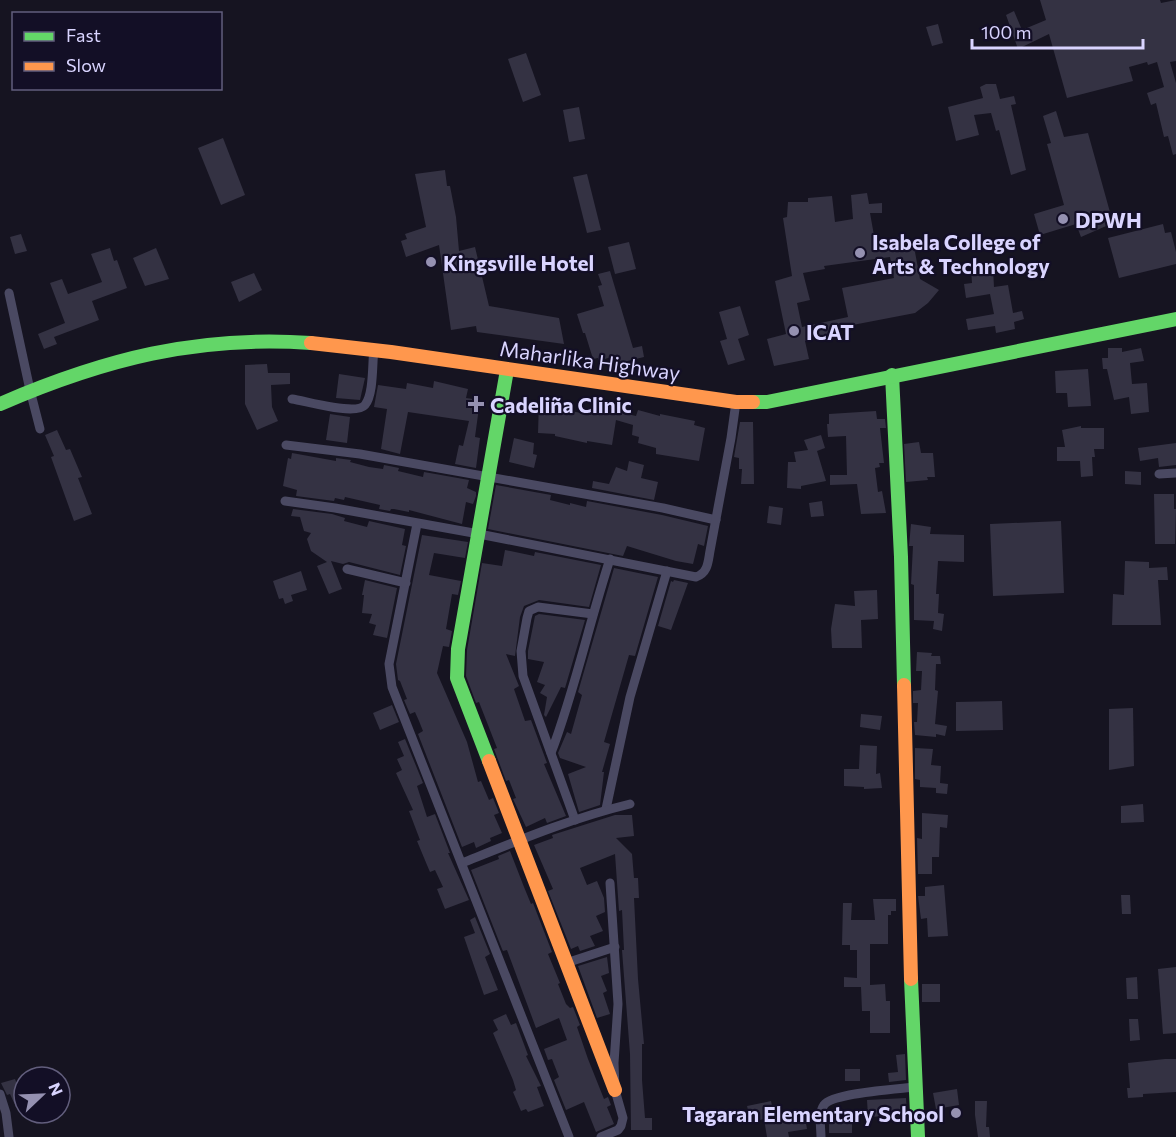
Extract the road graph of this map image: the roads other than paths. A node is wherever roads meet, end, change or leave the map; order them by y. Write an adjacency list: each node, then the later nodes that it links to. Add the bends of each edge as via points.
1 (9, 293): 6 (street)
2 (1176, 319): 5 (street, Maharlika Highway)
3 (374, 349): 4 (street, Maharlika Highway); 6 (street, Maharlika Highway, via 284,341 226,342 173,349); 7 (street, via 371,387 363,407 351,410)
4 (507, 370): 8 (street, Maharlika Highway); 14 (street)
5 (892, 375): 8 (street, Maharlika Highway, via 767,402); 33 (street, via 901,557)
6 (30, 390): 9 (street, Maharlika Highway); 10 (street)
7 (292, 399)
8 (736, 402): 16 (street)
9 (0, 404)
10 (40, 429)
11 (286, 445): 14 (street)
12 (1176, 473): 13 (street)
13 (1159, 474)
14 (490, 477): 16 (street); 18 (street)
15 (285, 501): 17 (street)
16 (716, 520): 21 (street, via 704,573 696,577)
17 (417, 524): 18 (street); 22 (street)
18 (479, 534): 19 (street); 28 (street, via 458,649 457,678)
19 (610, 559): 21 (street); 23 (street)
20 (347, 569): 22 (street)
21 (667, 571): 26 (street, via 630,697)
22 (406, 583): 29 (street, via 389,664 390,676)
23 (592, 614): 24 (street); 24 (street, via 538,607 529,611 521,651 523,676)
24 (551, 753): 27 (street)
25 (630, 804): 26 (street)
26 (606, 809): 27 (street)
27 (575, 820): 28 (street)
28 (519, 840): 29 (street); 32 (street)
29 (462, 863): 39 (street)
30 (610, 882): 31 (street)
31 (615, 947): 32 (street); 34 (street)
32 (566, 963): 34 (street)
33 (915, 1087): 41 (street, via 829,1100 821,1112); 42 (street)
34 (615, 1090): 40 (street, via 623,1118 621,1126)
35 (0, 1094): 36 (street)
36 (6, 1113): 37 (street); 38 (street)
37 (9, 1137)
38 (16, 1137)
39 (568, 1137)
40 (602, 1137)
41 (822, 1137)
42 (918, 1137)

